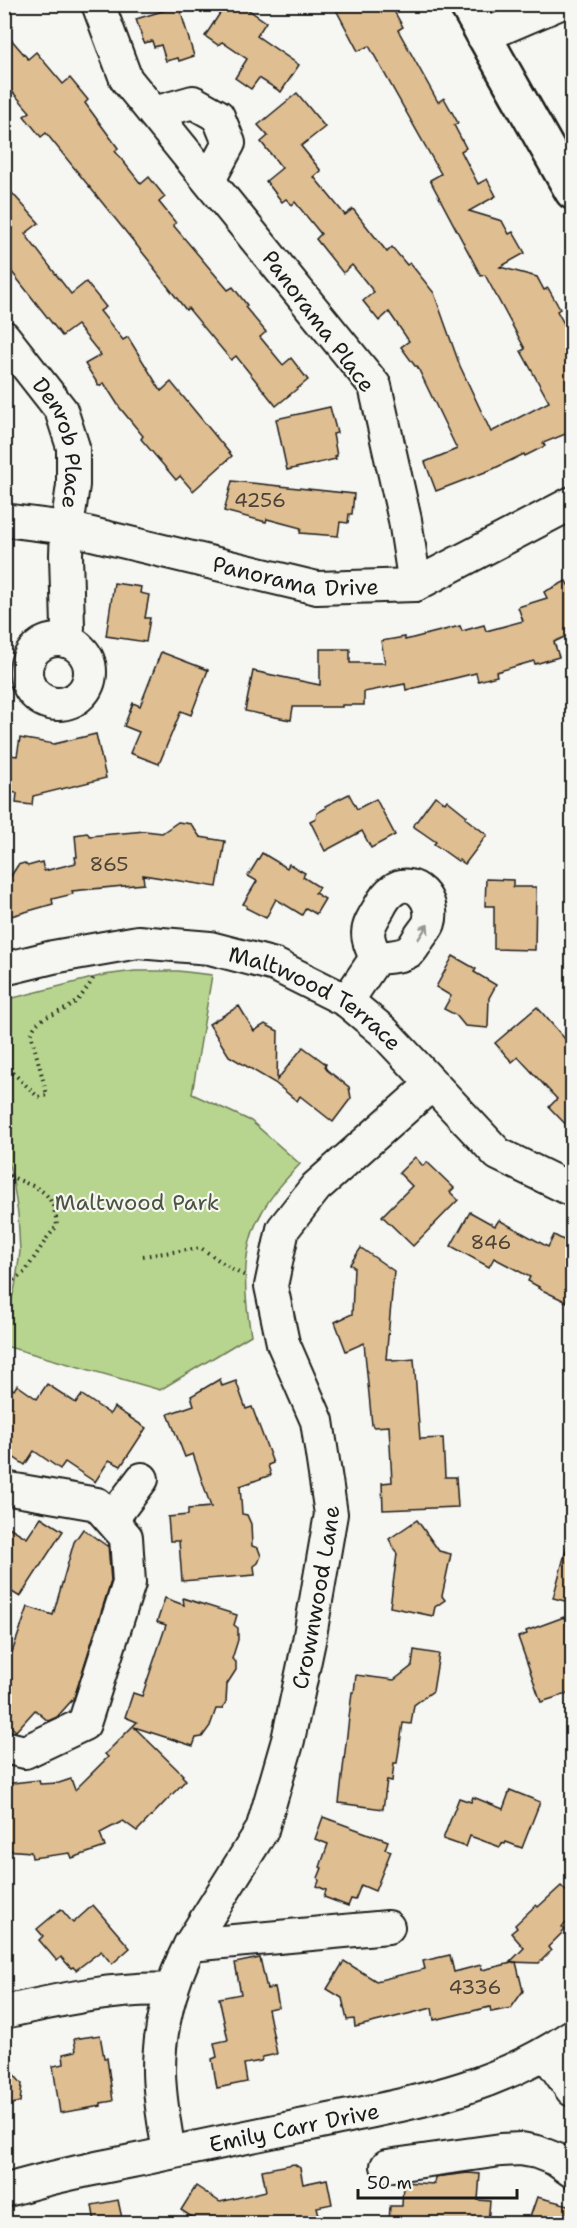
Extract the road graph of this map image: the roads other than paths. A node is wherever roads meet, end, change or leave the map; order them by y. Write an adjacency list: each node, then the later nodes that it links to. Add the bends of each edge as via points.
1 (466, 4): 4 (main road)
2 (558, 4): 4 (street)
3 (94, 6): 5 (street, Panorama Place, via 126,79)
4 (483, 36): 7 (main road)
5 (154, 113): 6 (street, Panorama Place); 6 (street, via 193,102 218,116 229,143)
6 (209, 180): 12 (street, Panorama Place, via 375,386 405,520)
7 (573, 192)
8 (4, 337): 11 (street, Denrob Place, via 61,410 73,447)
9 (573, 503): 12 (street, Panorama Drive)
10 (4, 520): 11 (street, Panorama Drive)
11 (67, 528): 12 (street, Panorama Drive, via 317,588); 13 (street, Denrob Place)
12 (415, 585)
13 (65, 641)
14 (376, 958): 16 (street)
15 (4, 969): 16 (street, Maltwood Terrace, via 138,942 210,948 275,965)
16 (347, 1001): 17 (street, Maltwood Terrace, via 383,1031)
17 (431, 1084): 18 (street, Maltwood Terrace, via 498,1154); 24 (street, Crownwood Lane, via 316,1187 283,1229 271,1286 283,1343 316,1421 331,1514 288,1740 262,1830)
18 (573, 1190)
19 (142, 1479): 21 (street)
20 (4, 1488): 21 (street, via 97,1504)
21 (112, 1519): 22 (street, via 126,1537 129,1583 84,1724 25,1752)
22 (4, 1747)
23 (388, 1927): 24 (street)
24 (190, 1945): 25 (street, Crownwood Lane)
25 (172, 1990): 26 (street, via 143,1988); 29 (street, Crownwood Lane, via 159,2069)
26 (4, 2012)
27 (564, 2046): 28 (street); 29 (street, Emily Carr Drive, via 464,2090)
28 (573, 2090)
29 (169, 2153): 32 (street, Emily Carr Drive)
30 (387, 2166): 31 (street, via 521,2150 546,2156)
31 (573, 2171)
32 (4, 2191)

